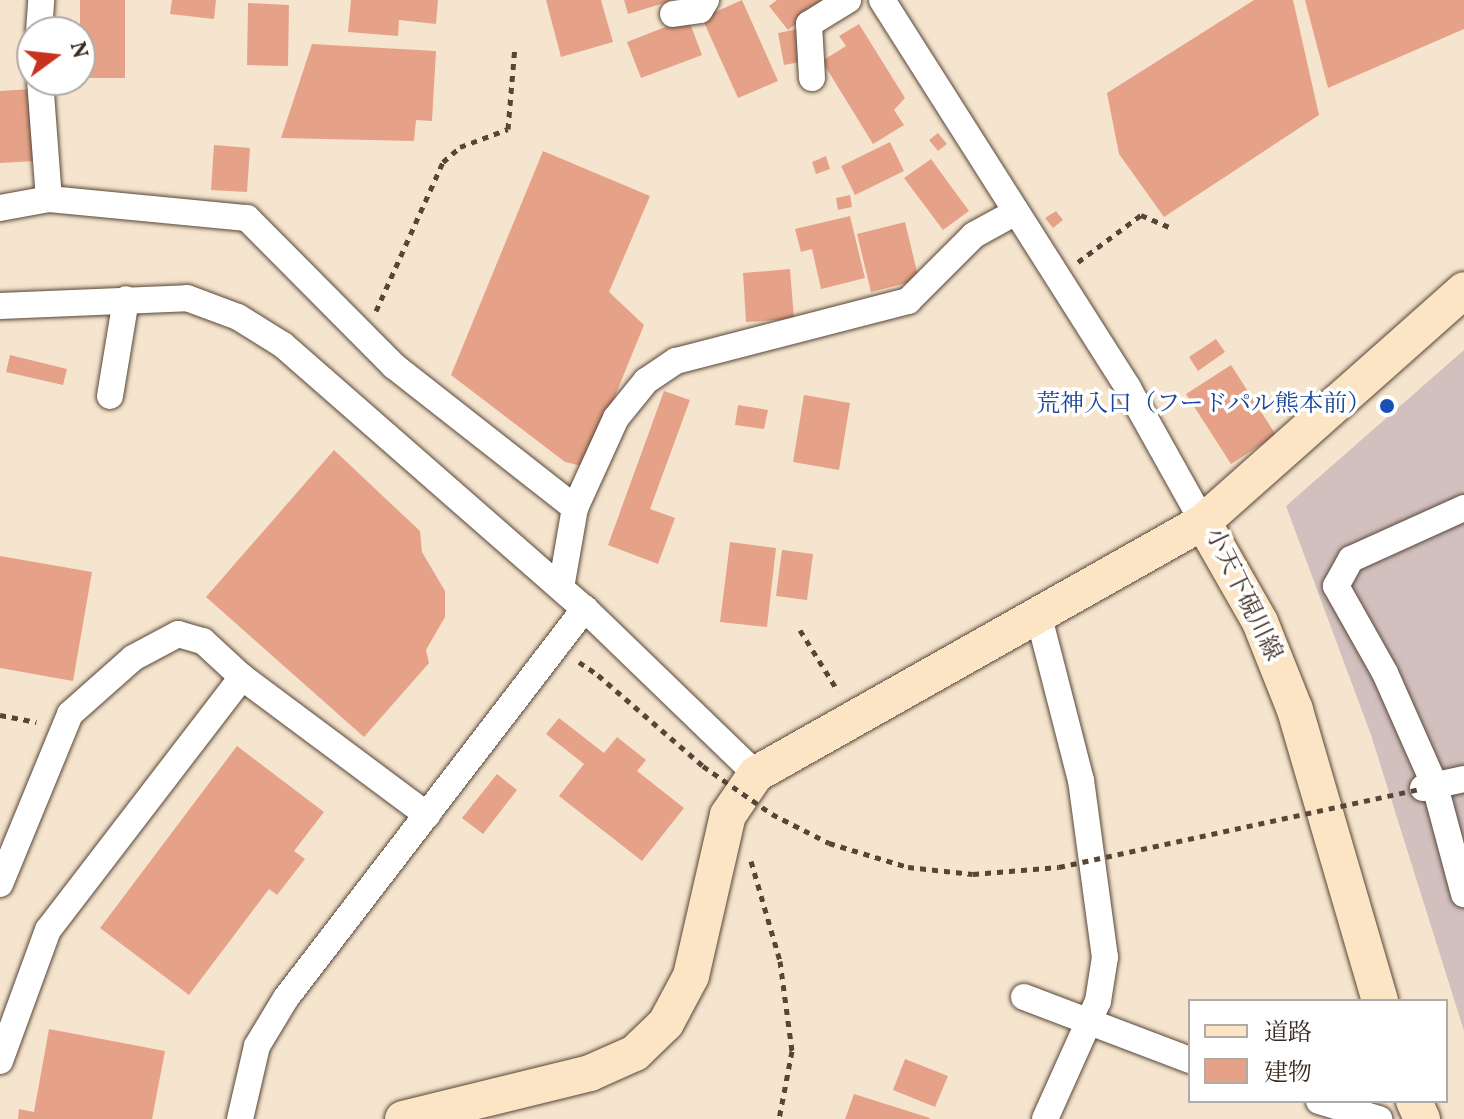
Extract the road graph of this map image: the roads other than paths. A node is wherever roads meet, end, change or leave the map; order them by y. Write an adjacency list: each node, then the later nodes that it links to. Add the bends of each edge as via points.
1 (706, 0): 4 (street, via 700,10)
2 (848, 0): 5 (street, via 809,24)
3 (882, 0): 9 (street)
4 (673, 14)
5 (812, 78)
6 (41, 96): 7 (street)
7 (49, 199): 8 (street); 14 (street, via 247,218 367,339)
8 (0, 208)
9 (1016, 212): 14 (street, via 974,235 908,301 666,368 616,418); 16 (street)
10 (1464, 290): 16 (street, 小天下硯川線)
11 (126, 299): 12 (street); 13 (street); 17 (street, via 187,298 283,345)
12 (0, 306)
13 (110, 396)
14 (575, 508): 17 (street)
15 (1464, 508): 23 (street, via 1351,559 1336,586 1385,673)
16 (1203, 522): 19 (street); 28 (street, 小天下硯川線, via 1260,622 1295,710)
17 (561, 588): 18 (street)
18 (585, 609): 21 (street); 24 (street)
19 (1039, 617): 21 (street, via 856,713); 29 (street, via 1081,780 1101,897 1105,957)
20 (242, 677): 24 (street); 25 (street, via 203,641 178,634 133,658 65,728); 30 (street, via 48,930)
21 (756, 774): 35 (street, via 733,807 713,861 691,976 666,1023 635,1053 590,1073)
22 (1464, 779): 23 (street)
23 (1429, 787): 26 (street)
24 (427, 815): 34 (street, via 279,1010 257,1046)
25 (0, 884)
26 (1464, 894)
27 (1024, 997): 29 (street)
28 (1379, 999)
29 (1087, 1026): 31 (street); 36 (street)
30 (2, 1034): 32 (street)
31 (1188, 1059)
32 (0, 1061)
33 (1326, 1103): 37 (street)
34 (240, 1119)
35 (403, 1119)
36 (1045, 1119)
37 (1379, 1119)

